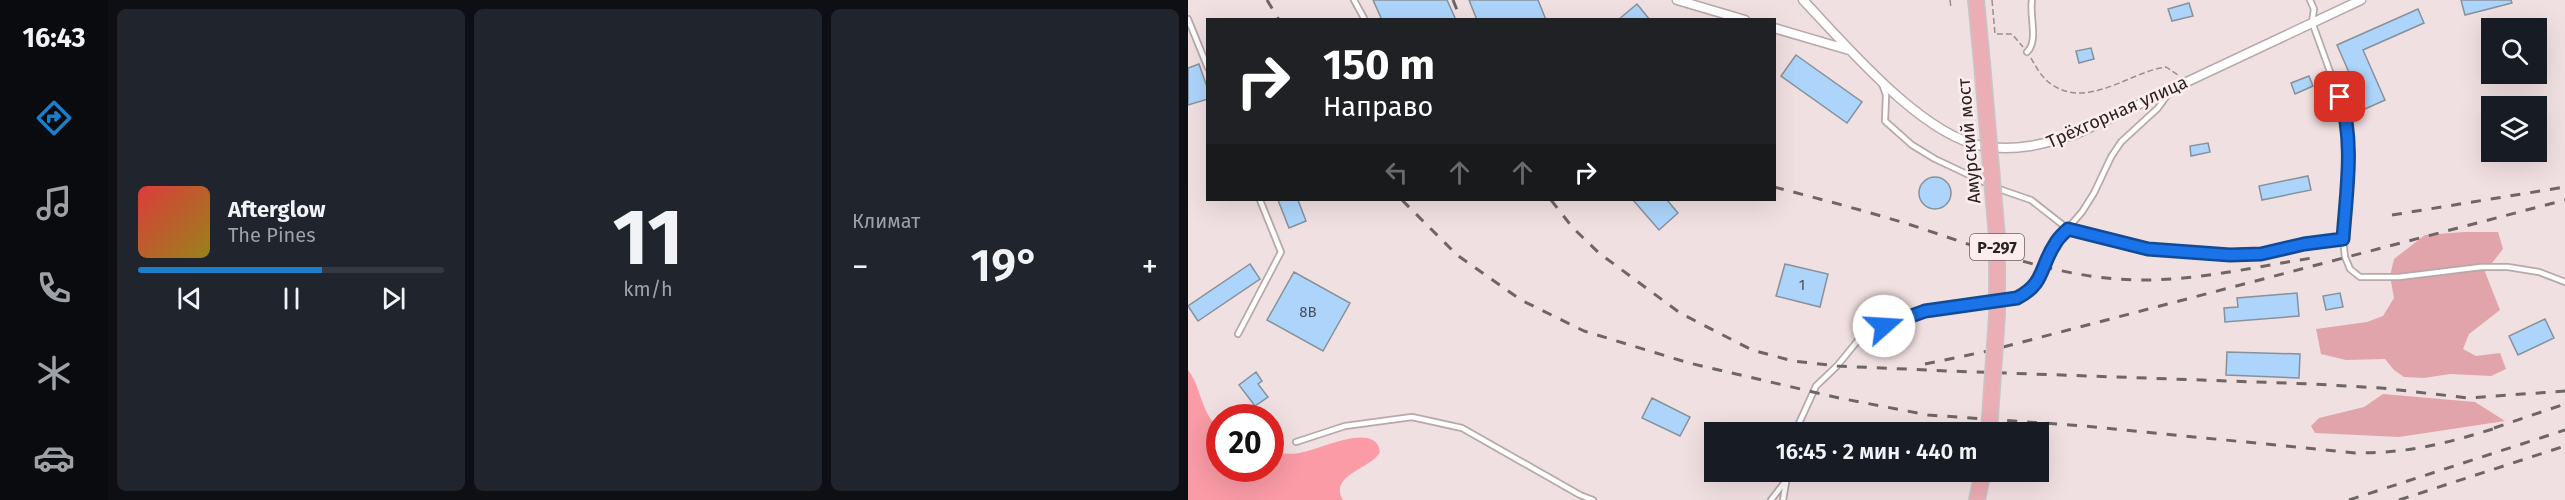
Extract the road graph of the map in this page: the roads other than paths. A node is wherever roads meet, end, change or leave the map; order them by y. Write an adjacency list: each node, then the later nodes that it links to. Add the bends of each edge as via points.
1 (1354, 0): 8 (lane)
2 (1677, 0): 9 (street)
3 (1803, 0): 13 (street, Трёхгорная улица)
4 (1977, 0): 24 (highway, Амурский мост / Р-297, bridge, via 1997,237 1997,315)
5 (2032, 0): 14 (lane, via 2033,38)
6 (2310, 0): 11 (lane)
7 (2361, 0): 11 (street, Трёхгорная улица)
8 (1364, 18)
9 (1737, 18)
10 (1188, 19): 15 (lane)
11 (2313, 22): 17 (street, Трёхгорная улица); 20 (lane, via 2345,113)
12 (1776, 29): 13 (street)
13 (1851, 50): 16 (street, Трёхгорная улица)
14 (2026, 52)
15 (1206, 63)
16 (1880, 78): 17 (street, Трёхгорная улица, via 1928,121 1956,137 1980,146 2006,149 2039,146 2076,134); 19 (lane, via 1887,95 1885,121 1912,145 2004,192 2031,200)
17 (2173, 88): 19 (lane, via 2158,108 2121,142 2094,193)
18 (1260, 201): 22 (lane, via 1281,252)
19 (2068, 229): 20 (lane, via 2148,249 2230,255 2261,254); 23 (lane, via 2055,243 2038,282 2026,294 1925,311 1864,333 1816,386)
20 (2343, 239): 21 (lane, via 2350,269 2360,276 2399,277 2481,267 2539,272)
21 (2565, 282)
22 (1238, 334)
23 (1798, 422)
24 (1990, 422)
25 (1296, 442): 29 (lane, via 1345,426 1412,417 1462,428)
26 (1785, 482): 30 (lane)
27 (1786, 482): 31 (lane)
28 (1981, 482): 32 (highway)
29 (1593, 500)
30 (1771, 500)
31 (1783, 500)
32 (1977, 500)

